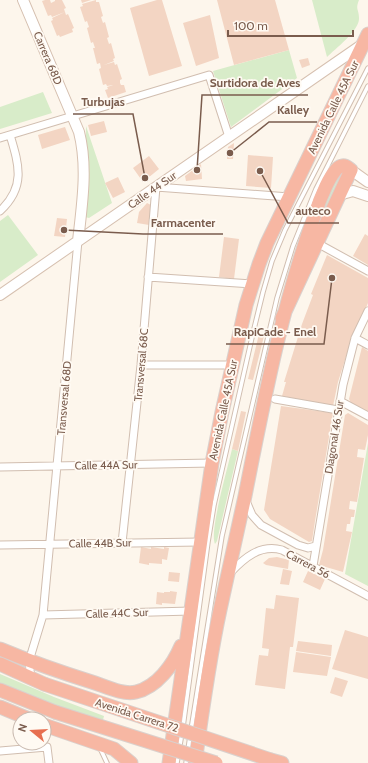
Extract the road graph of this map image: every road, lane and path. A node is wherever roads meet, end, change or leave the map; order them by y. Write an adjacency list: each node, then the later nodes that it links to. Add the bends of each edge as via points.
1 (24, 0): 5 (street, Carrera 68D)
2 (366, 39): 7 (street, Calle 44 Sur); 14 (highway, Avenida Calle 45A Sur)
3 (368, 68): 63 (lane, via 285,230 263,292 214,504)
4 (368, 86): 64 (lane, via 316,189 293,246 277,298 222,536)
5 (73, 116): 6 (street); 7 (street, via 209,76); 16 (street, Transversal 68D, via 84,155 84,191)
6 (10, 135): 8 (street); 15 (street, via 18,161 19,177 9,202)
7 (229, 137): 11 (street, Calle 44 Sur)
8 (0, 138)
9 (349, 168): 10 (street); 12 (highway); 23 (highway, via 342,166 335,170 319,204 300,256)
10 (368, 182)
11 (156, 187): 14 (street); 16 (street, Calle 44 Sur); 19 (street, Transversal 68C)
12 (340, 195): 13 (street, via 353,191); 17 (highway)
13 (368, 196)
14 (289, 197): 20 (highway, Avenida Calle 45A Sur, via 267,243)
15 (0, 211)
16 (78, 241): 21 (street, Calle 44 Sur); 34 (street, Transversal 68D)
17 (317, 243): 18 (street); 23 (highway)
18 (368, 272)
19 (148, 277): 20 (street); 26 (street, Transversal 68C)
20 (252, 284): 27 (highway, Avenida Calle 45A Sur)
21 (0, 295)
22 (368, 311): 24 (street, Diagonal 46 Sur)
23 (282, 318): 36 (highway)
24 (356, 338): 25 (street); 29 (street, Diagonal 46 Sur, via 346,369)
25 (368, 345)
26 (141, 365): 27 (street); 33 (street, Transversal 68C)
27 (233, 365): 32 (highway, Avenida Calle 45A Sur)
28 (275, 399): 30 (street)
29 (340, 401): 30 (street, Diagonal 46 Sur); 31 (street)
30 (338, 410): 41 (street, Diagonal 46 Sur)
31 (368, 416)
32 (212, 463): 33 (street, Calle 44A Sur); 37 (highway, Avenida Calle 45A Sur)
33 (131, 464): 34 (street, Calle 44A Sur); 38 (street, Transversal 68C)
34 (57, 466): 35 (street, Calle 44A Sur); 39 (street, Transversal 68D)
35 (0, 467)
36 (245, 497): 41 (street, Carrera 56, via 252,515 261,525 298,546); 43 (highway)
37 (200, 542): 38 (street, Calle 44B Sur); 45 (highway, Avenida Calle 45A Sur)
38 (122, 543): 39 (street, Calle 44B Sur)
39 (50, 544): 40 (street, Calle 44B Sur); 46 (street, Transversal 68D)
40 (0, 545)
41 (316, 546): 42 (street, Diagonal 46 Sur)
42 (313, 566): 43 (street, Carrera 56, via 282,550 270,548 250,554); 44 (street, Carrera 56)
43 (228, 574): 65 (highway, via 207,679)
44 (368, 596)
45 (191, 610): 46 (street, Calle 44C Sur); 47 (highway, Avenida Calle 45A Sur)
46 (43, 615): 49 (street, Transversal 68D)
47 (188, 630): 49 (highway, via 177,657 167,670 150,686 135,692 123,692); 62 (highway, Avenida Calle 45A Sur)
48 (0, 649): 49 (highway)
49 (29, 661): 51 (street, Transversal 68D)
50 (1, 665): 51 (highway, Avenida Carrera 72)
51 (31, 678): 58 (highway, Avenida Carrera 72, bridge)
52 (0, 690): 66 (highway, Avenida Carrera 72, bridge, via 55,712)
53 (0, 708): 54 (highway)
54 (12, 713)
55 (52, 728): 56 (highway)
56 (95, 742): 60 (lane); 61 (highway, via 114,749)
57 (0, 751): 59 (street, via 47,747)
58 (277, 761)
59 (49, 763)
60 (107, 763)
61 (131, 763)
62 (169, 763)
63 (178, 763)
64 (186, 763)
65 (195, 763)
66 (216, 763)

